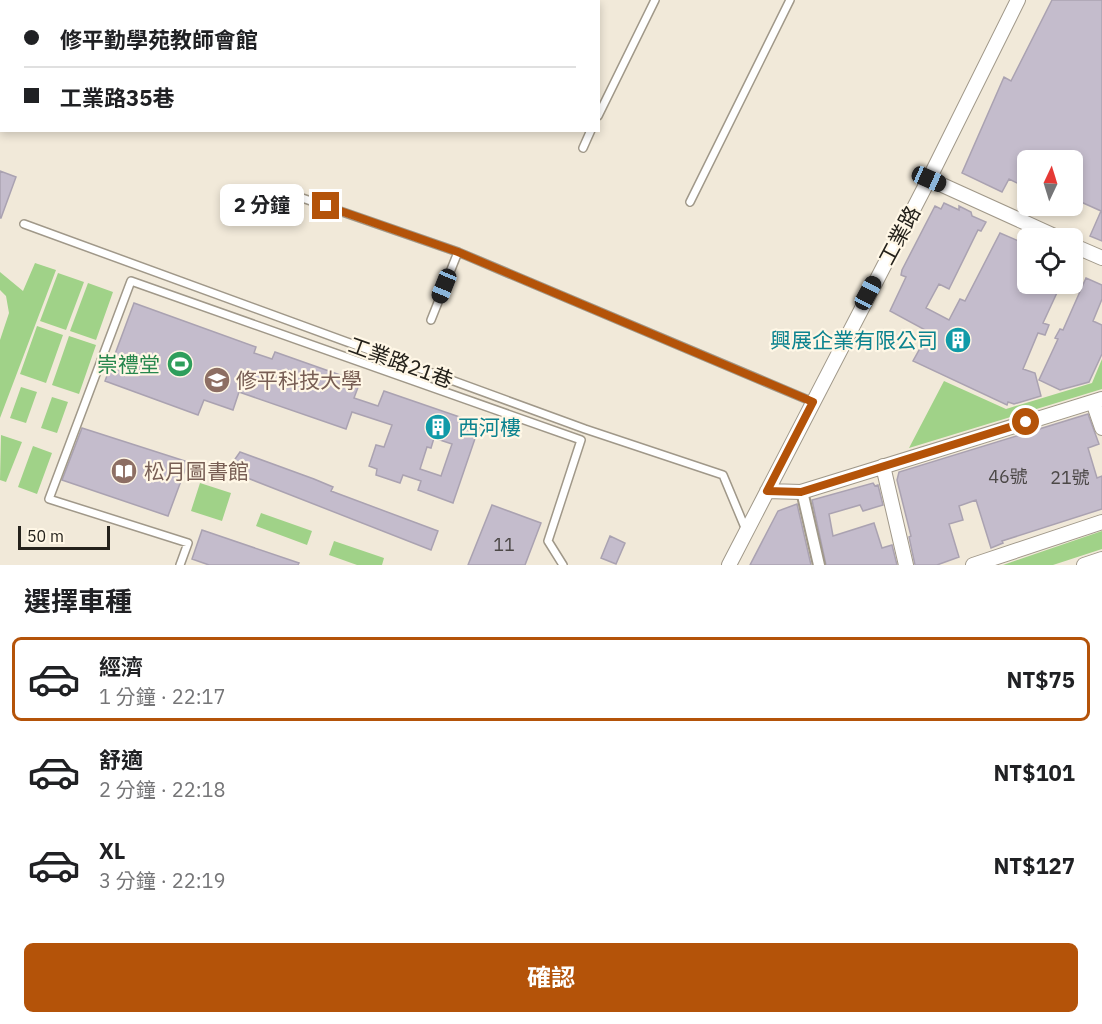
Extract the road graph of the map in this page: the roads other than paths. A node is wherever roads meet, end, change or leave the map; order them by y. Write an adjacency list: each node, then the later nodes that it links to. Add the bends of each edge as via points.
1 (655, 0): 4 (lane)
2 (790, 0): 9 (lane)
3 (1018, 0): 7 (street, 工業路)
4 (600, 112)
5 (590, 132): 6 (lane)
6 (583, 148)
7 (929, 179): 11 (street); 17 (street, 工業路)
8 (282, 190): 13 (lane)
9 (690, 202)
10 (24, 224): 19 (lane, 工業路21巷)
11 (1037, 228)
12 (1083, 250): 14 (street)
13 (458, 252): 15 (lane); 17 (lane)
14 (1102, 258)
15 (431, 320)
16 (1097, 400): 18 (street); 21 (street)
17 (813, 402): 22 (street, 工業路)
18 (1102, 428)
19 (585, 429): 20 (lane); 25 (lane, 工業路21巷, via 723,475)
20 (581, 440): 27 (lane, via 131,281 49,499 188,543); 28 (lane, via 548,541)
21 (883, 466): 23 (street); 31 (street)
22 (767, 491): 23 (street); 25 (street, 工業路)
23 (802, 491): 30 (street)
24 (1102, 522): 32 (street)
25 (746, 531): 29 (street, 工業路)
26 (1102, 559): 33 (street)
27 (180, 565)
28 (563, 565)
29 (729, 565)
30 (819, 565)
31 (906, 565)
32 (973, 565)
33 (1083, 565)

